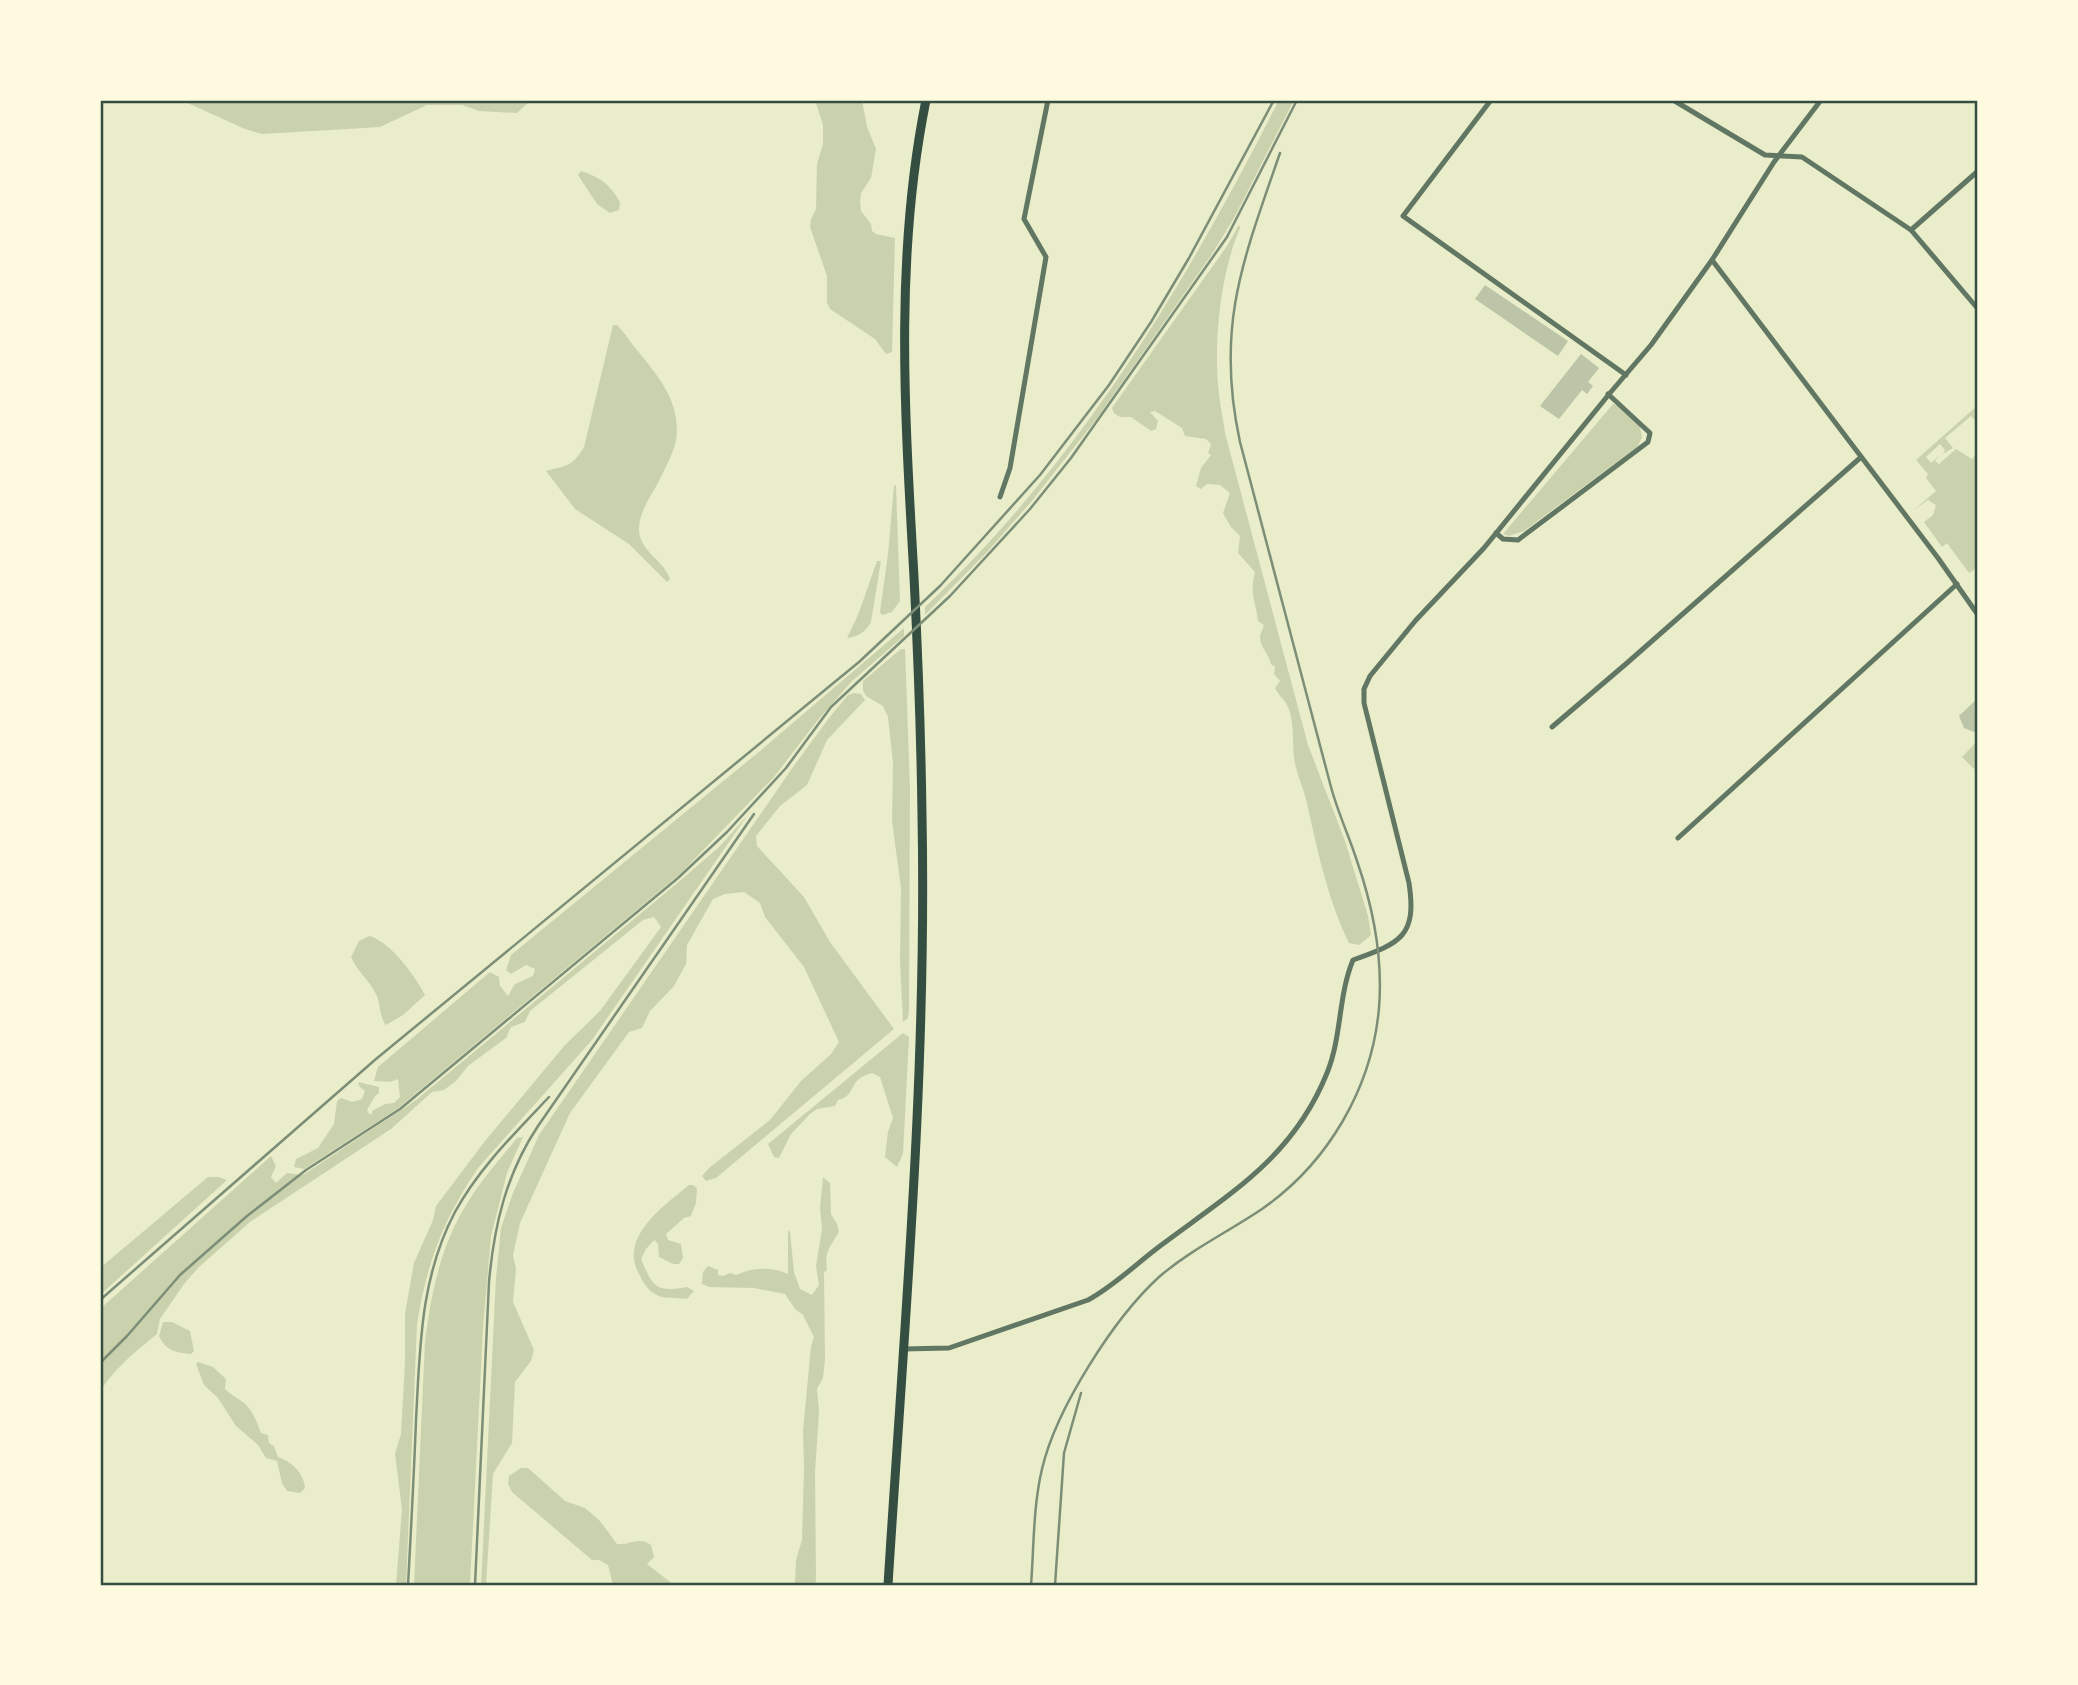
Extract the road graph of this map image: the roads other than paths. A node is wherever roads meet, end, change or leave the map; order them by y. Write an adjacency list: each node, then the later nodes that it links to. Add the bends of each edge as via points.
1 (926, 100): 20 (main road, via 910,209 904,311 904,419 922,817 922,946)
2 (1048, 100): 14 (street, via 1024,219 1046,257 1010,468)
3 (1491, 100): 11 (street, via 1403,216)
4 (1674, 100): 6 (street, via 1765,155)
5 (1821, 100): 6 (street)
6 (1780, 154): 8 (street, via 1802,157); 9 (street)
7 (1978, 171): 8 (street)
8 (1911, 230): 10 (street)
9 (1712, 260): 11 (street); 13 (street)
10 (1978, 309)
11 (1626, 375): 12 (street)
12 (1608, 394): 15 (street); 15 (street, via 1650,433 1648,442 1518,540 1503,539)
13 (1860, 458): 16 (street); 18 (street)
14 (999, 497)
15 (1496, 533): 20 (street, via 1416,620 1370,676 1364,690 1413,908 1410,923 1398,939 1353,960 1335,1050 1301,1123 1252,1178 1105,1291 949,1348)
16 (1957, 584): 17 (street); 19 (street)
17 (1978, 615)
18 (1552, 727)
19 (1678, 838)
20 (903, 1349): 21 (main road)
21 (888, 1585)

